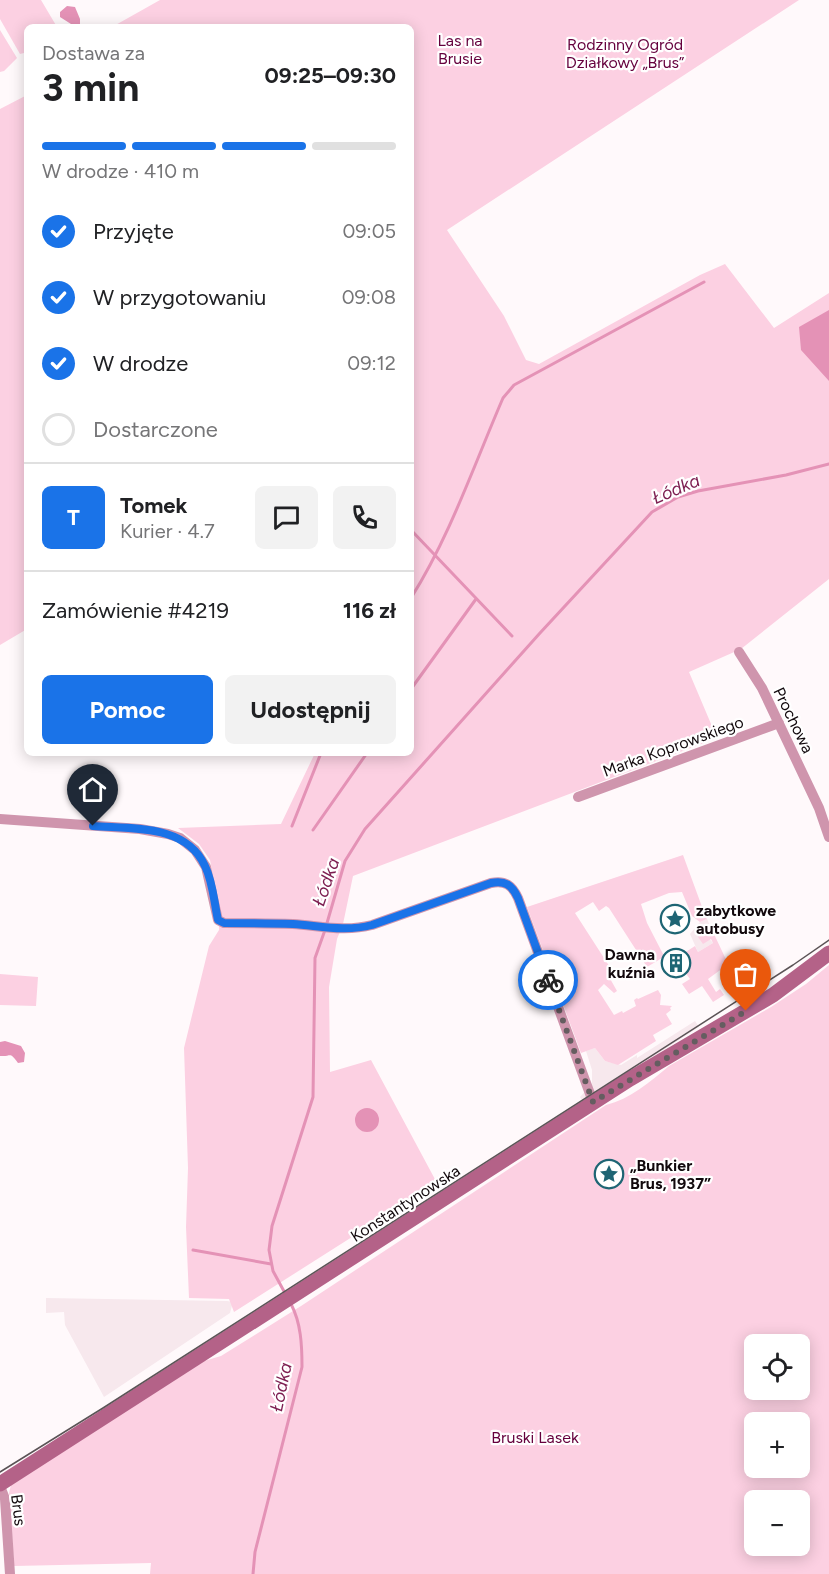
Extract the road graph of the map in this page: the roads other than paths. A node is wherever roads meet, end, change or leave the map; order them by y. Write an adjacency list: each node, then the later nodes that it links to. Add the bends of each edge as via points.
1 (739, 652): 2 (street, Prochowa)
2 (779, 723): 3 (street, Marka Koprowskiego); 5 (street, Prochowa)
3 (578, 797)
4 (0, 819): 7 (street, via 140,829 180,838 195,850 206,867 218,920 224,923 353,929 491,883 509,885 518,898)
5 (829, 837)
6 (829, 953): 7 (main road, Konstantynowska, via 773,995)
7 (593, 1102): 8 (main road, Konstantynowska)
8 (0, 1485): 9 (street, Brus, via 5,1499)
9 (10, 1574)

